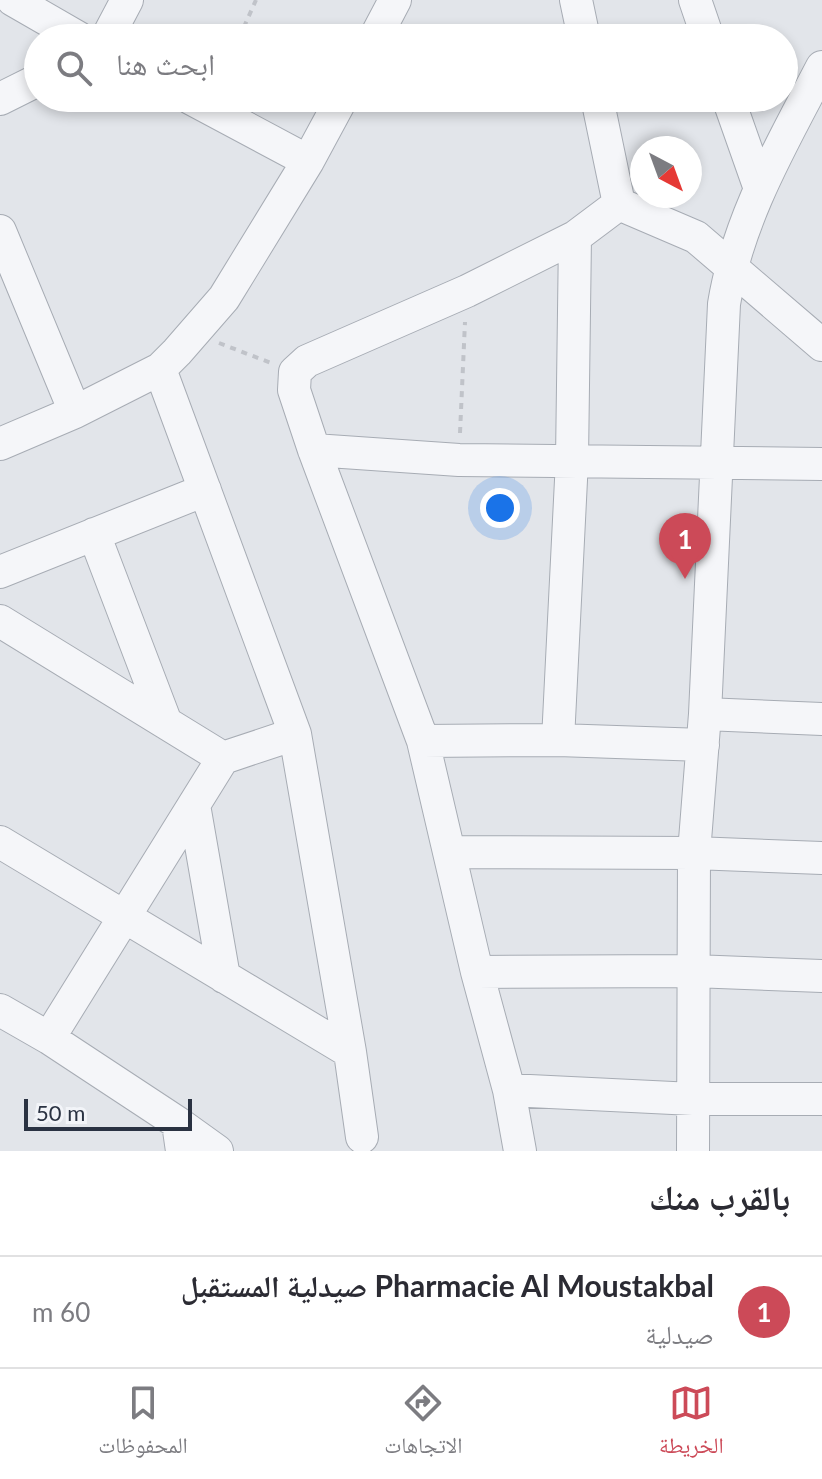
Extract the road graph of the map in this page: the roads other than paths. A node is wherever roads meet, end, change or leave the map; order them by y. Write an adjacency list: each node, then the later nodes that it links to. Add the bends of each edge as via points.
1 (13, 0): 6 (street)
2 (127, 0): 7 (street)
3 (395, 0): 8 (street)
4 (576, 0): 9 (street)
5 (695, 0): 10 (street)
6 (55, 24)
7 (114, 24)
8 (382, 24)
9 (581, 24)
10 (703, 24)
11 (822, 67): 14 (street)
12 (24, 87): 13 (street)
13 (0, 99)
14 (814, 102): 20 (street)
15 (216, 112): 19 (street)
16 (334, 112): 19 (street)
17 (600, 112): 21 (street)
18 (733, 112): 20 (street)
19 (308, 161): 26 (street, via 224,298)
20 (759, 186): 24 (street)
21 (619, 204): 23 (street); 24 (street, via 696,237)
22 (0, 231): 27 (street)
23 (575, 237): 29 (street, via 307,361 296,372 294,390); 30 (street)
24 (730, 266): 25 (street); 31 (street)
25 (822, 345)
26 (160, 369): 27 (street); 33 (street)
27 (75, 412): 28 (street)
28 (0, 444)
29 (314, 450): 30 (street, via 459,460); 42 (street)
30 (572, 460): 31 (street); 41 (street)
31 (717, 461): 32 (street); 39 (street)
32 (822, 464)
33 (205, 490): 34 (street); 40 (street)
34 (94, 534): 35 (street); 38 (street)
35 (0, 572)
36 (0, 621): 38 (street)
37 (822, 719): 39 (street)
38 (166, 723): 43 (street)
39 (704, 730): 41 (street); 47 (street)
40 (295, 734): 43 (street); 56 (street)
41 (558, 740): 42 (street)
42 (423, 741): 46 (street)
43 (223, 758): 44 (street)
44 (194, 805): 49 (street); 53 (street)
45 (0, 842): 49 (street)
46 (451, 852): 47 (street); 51 (street)
47 (694, 853): 48 (street); 50 (street)
48 (822, 858)
49 (124, 917): 53 (street); 55 (street)
50 (693, 971): 51 (street); 52 (street); 58 (street)
51 (477, 972): 57 (street)
52 (822, 976)
53 (224, 977): 56 (street)
54 (0, 1010): 55 (street)
55 (49, 1038): 60 (street)
56 (350, 1052): 61 (street)
57 (509, 1090): 58 (street); 63 (street)
58 (693, 1099): 59 (street); 64 (street)
59 (822, 1099)
60 (180, 1137): 62 (street)
61 (362, 1137)
62 (217, 1151)
63 (520, 1151)
64 (693, 1151)

